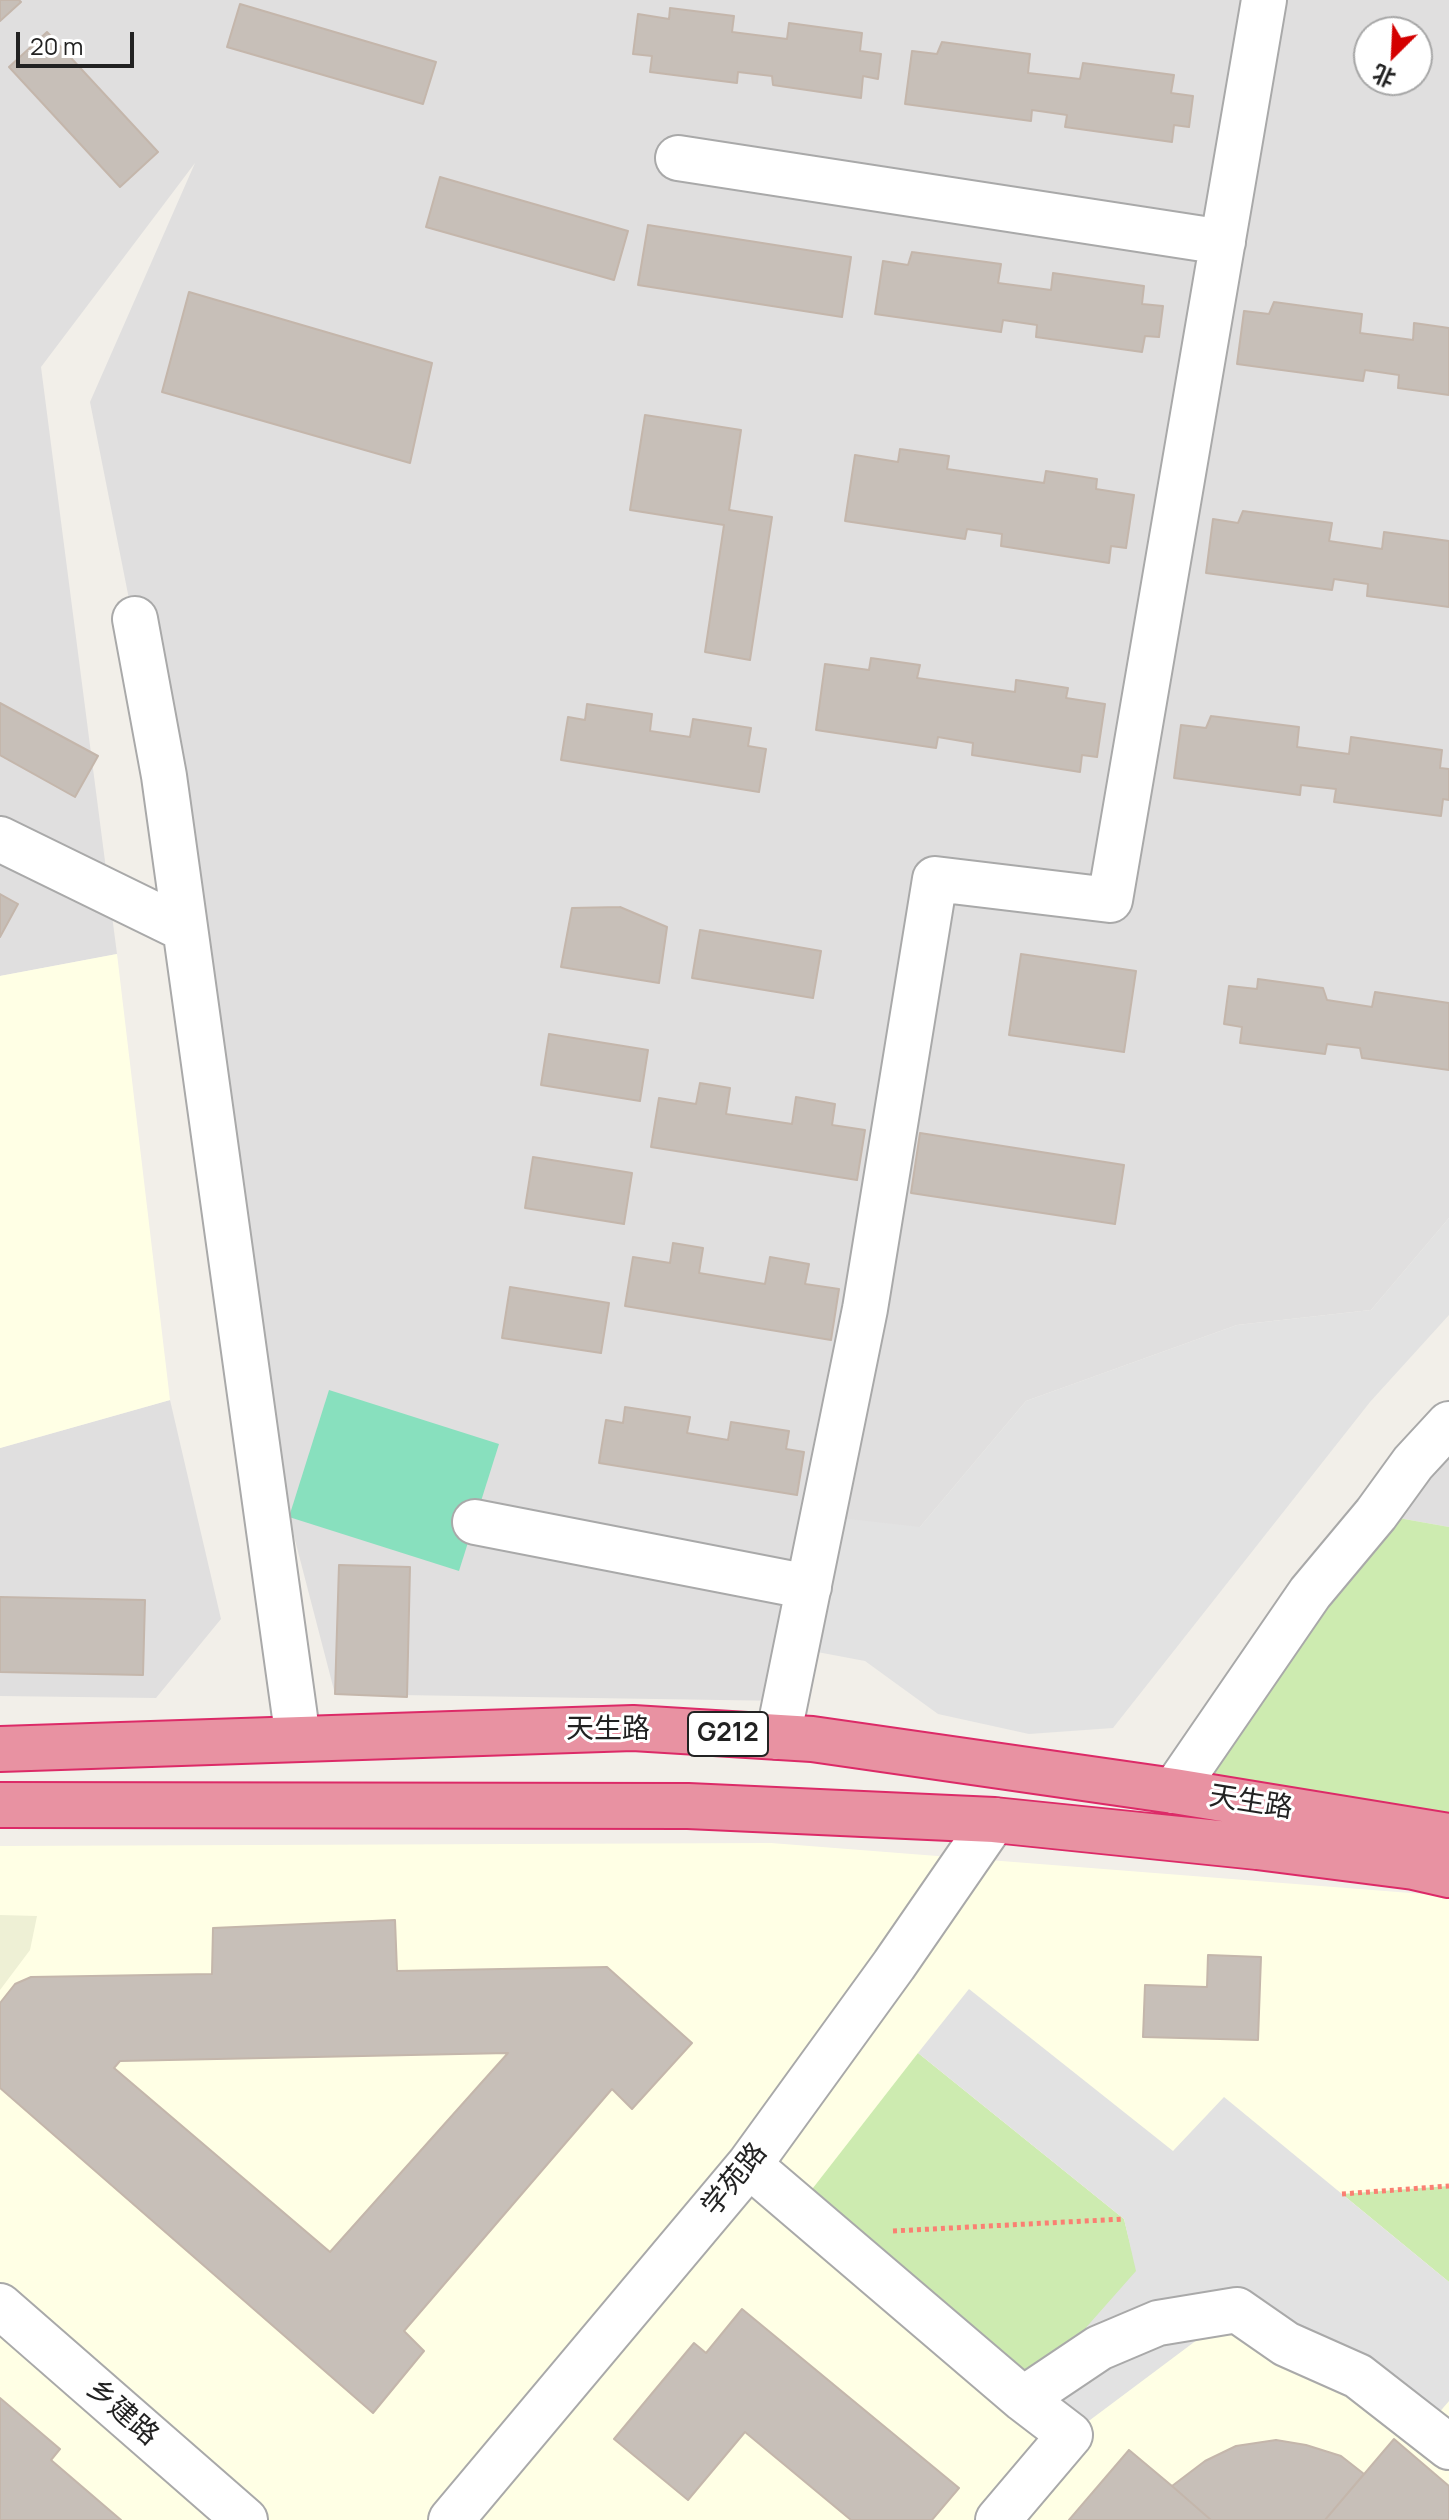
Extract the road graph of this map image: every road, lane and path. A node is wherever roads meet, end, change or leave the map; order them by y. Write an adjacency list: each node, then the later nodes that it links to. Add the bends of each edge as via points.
1 (1264, 0): 3 (street)
2 (678, 158): 3 (street)
3 (1223, 242): 9 (street, via 1110,900 935,879 865,1309)
4 (135, 619): 6 (street, via 164,776)
5 (0, 839): 6 (street)
6 (184, 929): 11 (street)
7 (1449, 1424): 13 (street, via 1310,1593)
8 (475, 1522): 9 (street)
9 (809, 1587): 10 (street)
10 (778, 1737): 11 (highway, 天生路 / G212, via 633,1728); 13 (highway, 天生路 / G212)
11 (298, 1739): 12 (highway, 天生路 / G212)
12 (0, 1749)
13 (1174, 1791): 16 (highway, 天生路 / G212)
14 (0, 1805): 15 (highway, 天生路, via 688,1806)
15 (994, 1820): 17 (highway, 天生路, via 1257,1847); 18 (street, 学苑路)
16 (1449, 1836)
17 (1449, 1875)
18 (749, 2165): 22 (street); 27 (street, 学苑路)
19 (1449, 2186): 20 (path)
20 (1342, 2194)
21 (1124, 2219): 22 (path)
22 (832, 2234): 24 (street)
23 (0, 2306): 26 (street, 乡建路)
24 (1023, 2399): 25 (street, via 1114,2341 1158,2323 1237,2310 1286,2344 1358,2376); 28 (street, via 1070,2435)
25 (1449, 2447)
26 (245, 2520)
27 (451, 2520)
28 (998, 2520)

